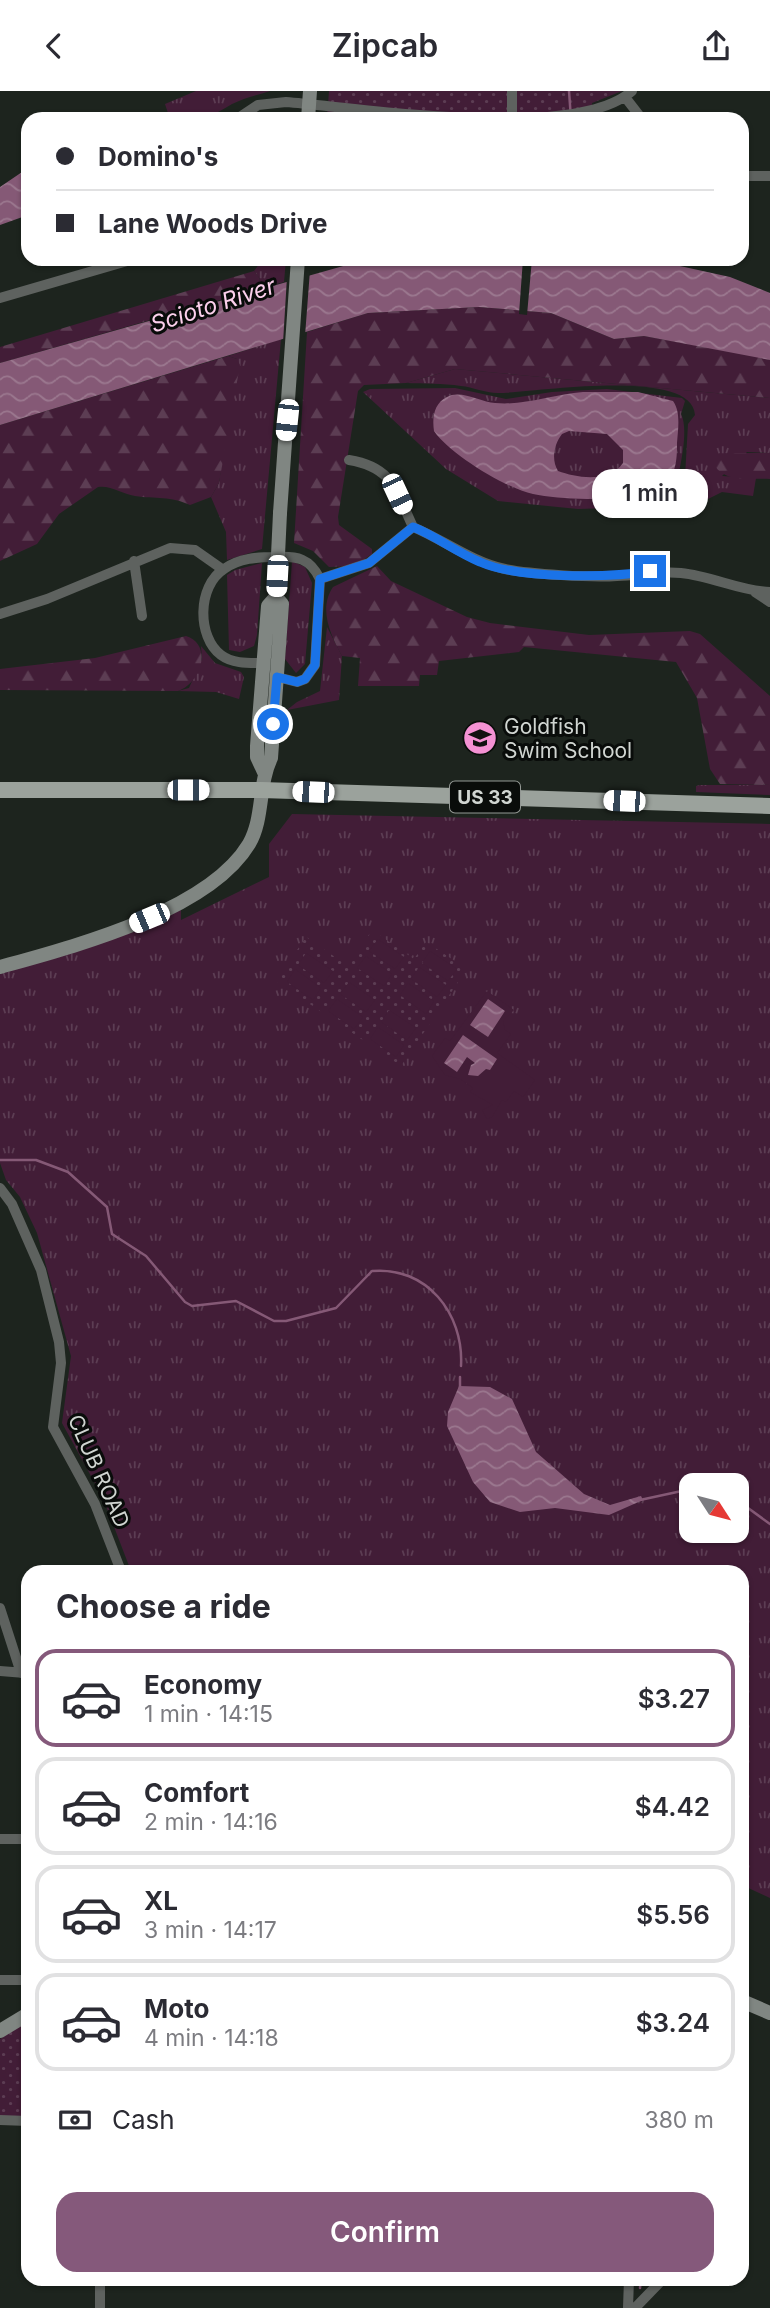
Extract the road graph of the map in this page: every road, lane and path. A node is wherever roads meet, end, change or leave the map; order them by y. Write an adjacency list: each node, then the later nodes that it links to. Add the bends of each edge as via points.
1 (512, 91): 6 (street)
2 (629, 94): 7 (street, via 610,106); 8 (street)
3 (309, 97): 4 (street, via 265,103); 5 (street)
4 (249, 112)
5 (454, 112)
6 (512, 112)
7 (577, 112)
8 (638, 112)
9 (749, 176): 10 (street)
10 (770, 176)
11 (110, 266): 13 (street)
12 (298, 266): 21 (main road, bridge)
13 (0, 298)
14 (349, 460): 15 (street, via 370,463 387,475)
15 (413, 527): 18 (street, via 369,563); 19 (street, via 480,562 507,570 617,576 680,573)
16 (134, 561): 17 (street, via 163,549 184,548 195,550); 23 (street); 24 (street)
17 (222, 569): 18 (street, via 244,559 291,556 304,559); 25 (street, via 205,600 206,638 223,657)
18 (320, 579): 26 (street, via 312,673 297,682)
19 (755, 591): 20 (street); 22 (street)
20 (770, 592)
21 (276, 597): 25 (main road, via 268,606); 26 (main road, via 282,604)
22 (770, 602)
23 (0, 614)
24 (142, 616)
25 (263, 663): 27 (main road, via 257,757)
26 (277, 677): 27 (main road, via 271,758)
27 (264, 772): 29 (main road)
28 (0, 790): 29 (main road, US 33)
29 (261, 790): 30 (main road, US 33); 31 (main road, via 253,837 217,878 162,912)
30 (770, 806)
31 (0, 967)
32 (0, 1188): 33 (street, CLUB ROAD, via 12,1204 40,1270 59,1342 53,1427 95,1504)
33 (119, 1565)
34 (0, 1608): 35 (street)
35 (21, 1665)
36 (0, 1671): 37 (street)
37 (21, 1673)
38 (0, 1839): 39 (street)
39 (21, 1839)
40 (0, 1980): 41 (street)
41 (21, 1980)
42 (749, 2004): 43 (main road)
43 (770, 2013)
44 (21, 2018): 45 (main road)
45 (0, 2031)
46 (0, 2120): 47 (street)
47 (21, 2121)
48 (100, 2286): 51 (street)
49 (629, 2286): 52 (street)
50 (656, 2286): 53 (street)
51 (100, 2308)
52 (628, 2308)
53 (635, 2308)

